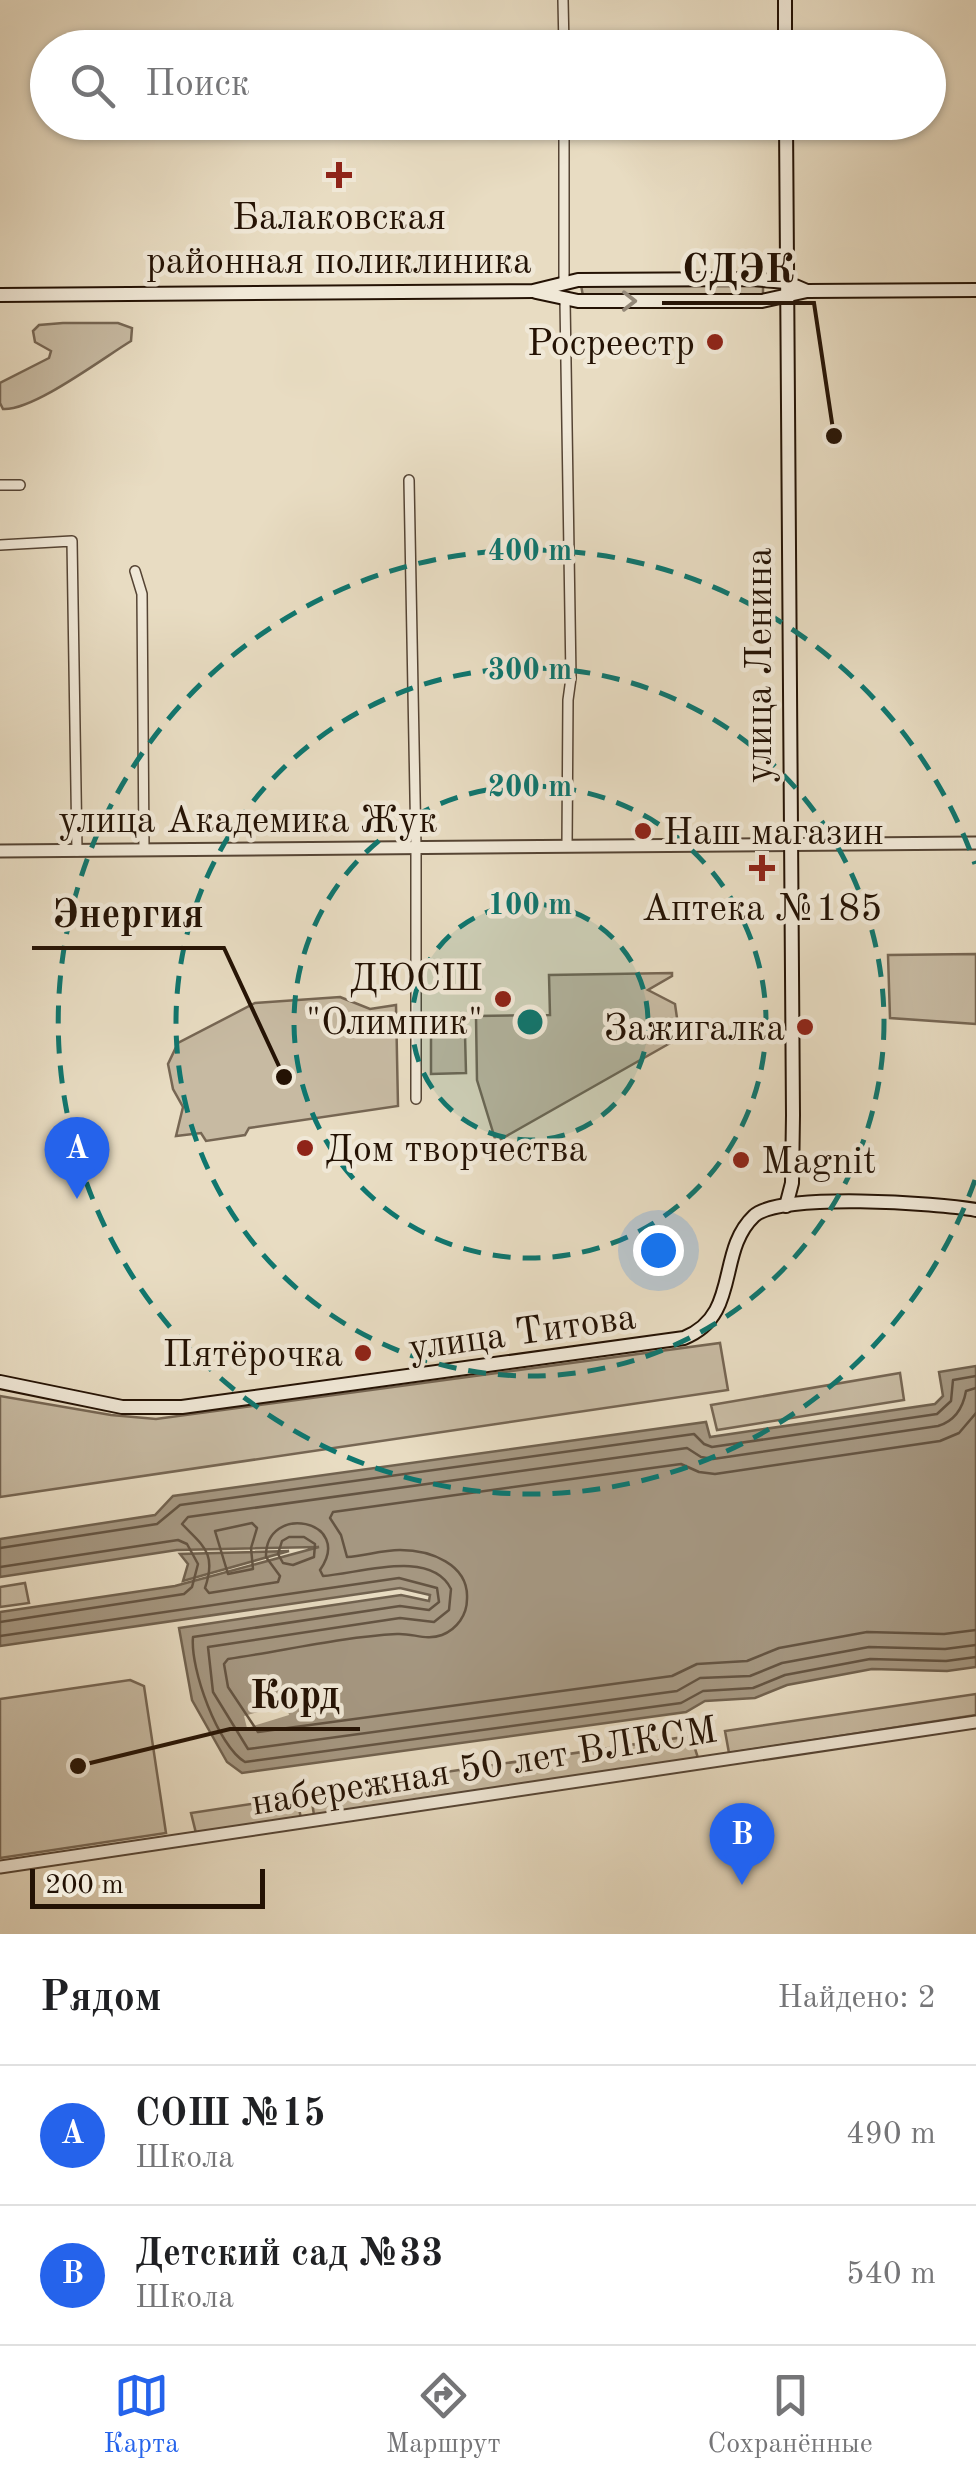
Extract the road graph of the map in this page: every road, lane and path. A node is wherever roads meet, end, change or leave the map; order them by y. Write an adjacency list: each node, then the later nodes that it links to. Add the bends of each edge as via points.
1 (563, 0): 3 (street)
2 (785, 0): 4 (main road)
3 (564, 30)
4 (785, 30)
5 (564, 140): 8 (street)
6 (786, 140): 7 (main road, улица Ленина)
7 (786, 282): 8 (main road); 11 (main road); 13 (main road, улица Ленина)
8 (564, 283): 10 (main road); 14 (main road)
9 (976, 290): 11 (main road)
10 (533, 291): 12 (main road); 14 (main road)
11 (807, 291): 13 (main road)
12 (0, 295)
13 (786, 298): 14 (main road, one-way to 13); 21 (main road, улица Ленина)
14 (564, 300): 22 (street)
15 (409, 480): 23 (street)
16 (0, 485): 17 (street)
17 (20, 485)
18 (0, 545): 25 (street, via 72,540)
19 (135, 570): 24 (street, via 142,594)
20 (976, 843): 21 (street, улица Академика Жук)
21 (789, 844): 22 (street, улица Академика Жук); 28 (main road, улица Ленина, via 793,1168)
22 (567, 846): 23 (street, улица Академика Жук)
23 (416, 848): 24 (street, улица Академика Жук); 27 (street)
24 (144, 850): 25 (street, улица Академика Жук)
25 (77, 851): 26 (street, улица Академика Жук)
26 (0, 852)
27 (416, 1100)
28 (786, 1206): 29 (main road, улица Титова, via 884,1202); 30 (main road, улица Титова, via 762,1210 749,1221 712,1320 684,1338 182,1408 122,1407)
29 (976, 1210)
30 (0, 1382)
31 (976, 1722): 32 (street, набережная 50 лет ВЛКСМ)
32 (0, 1867)

